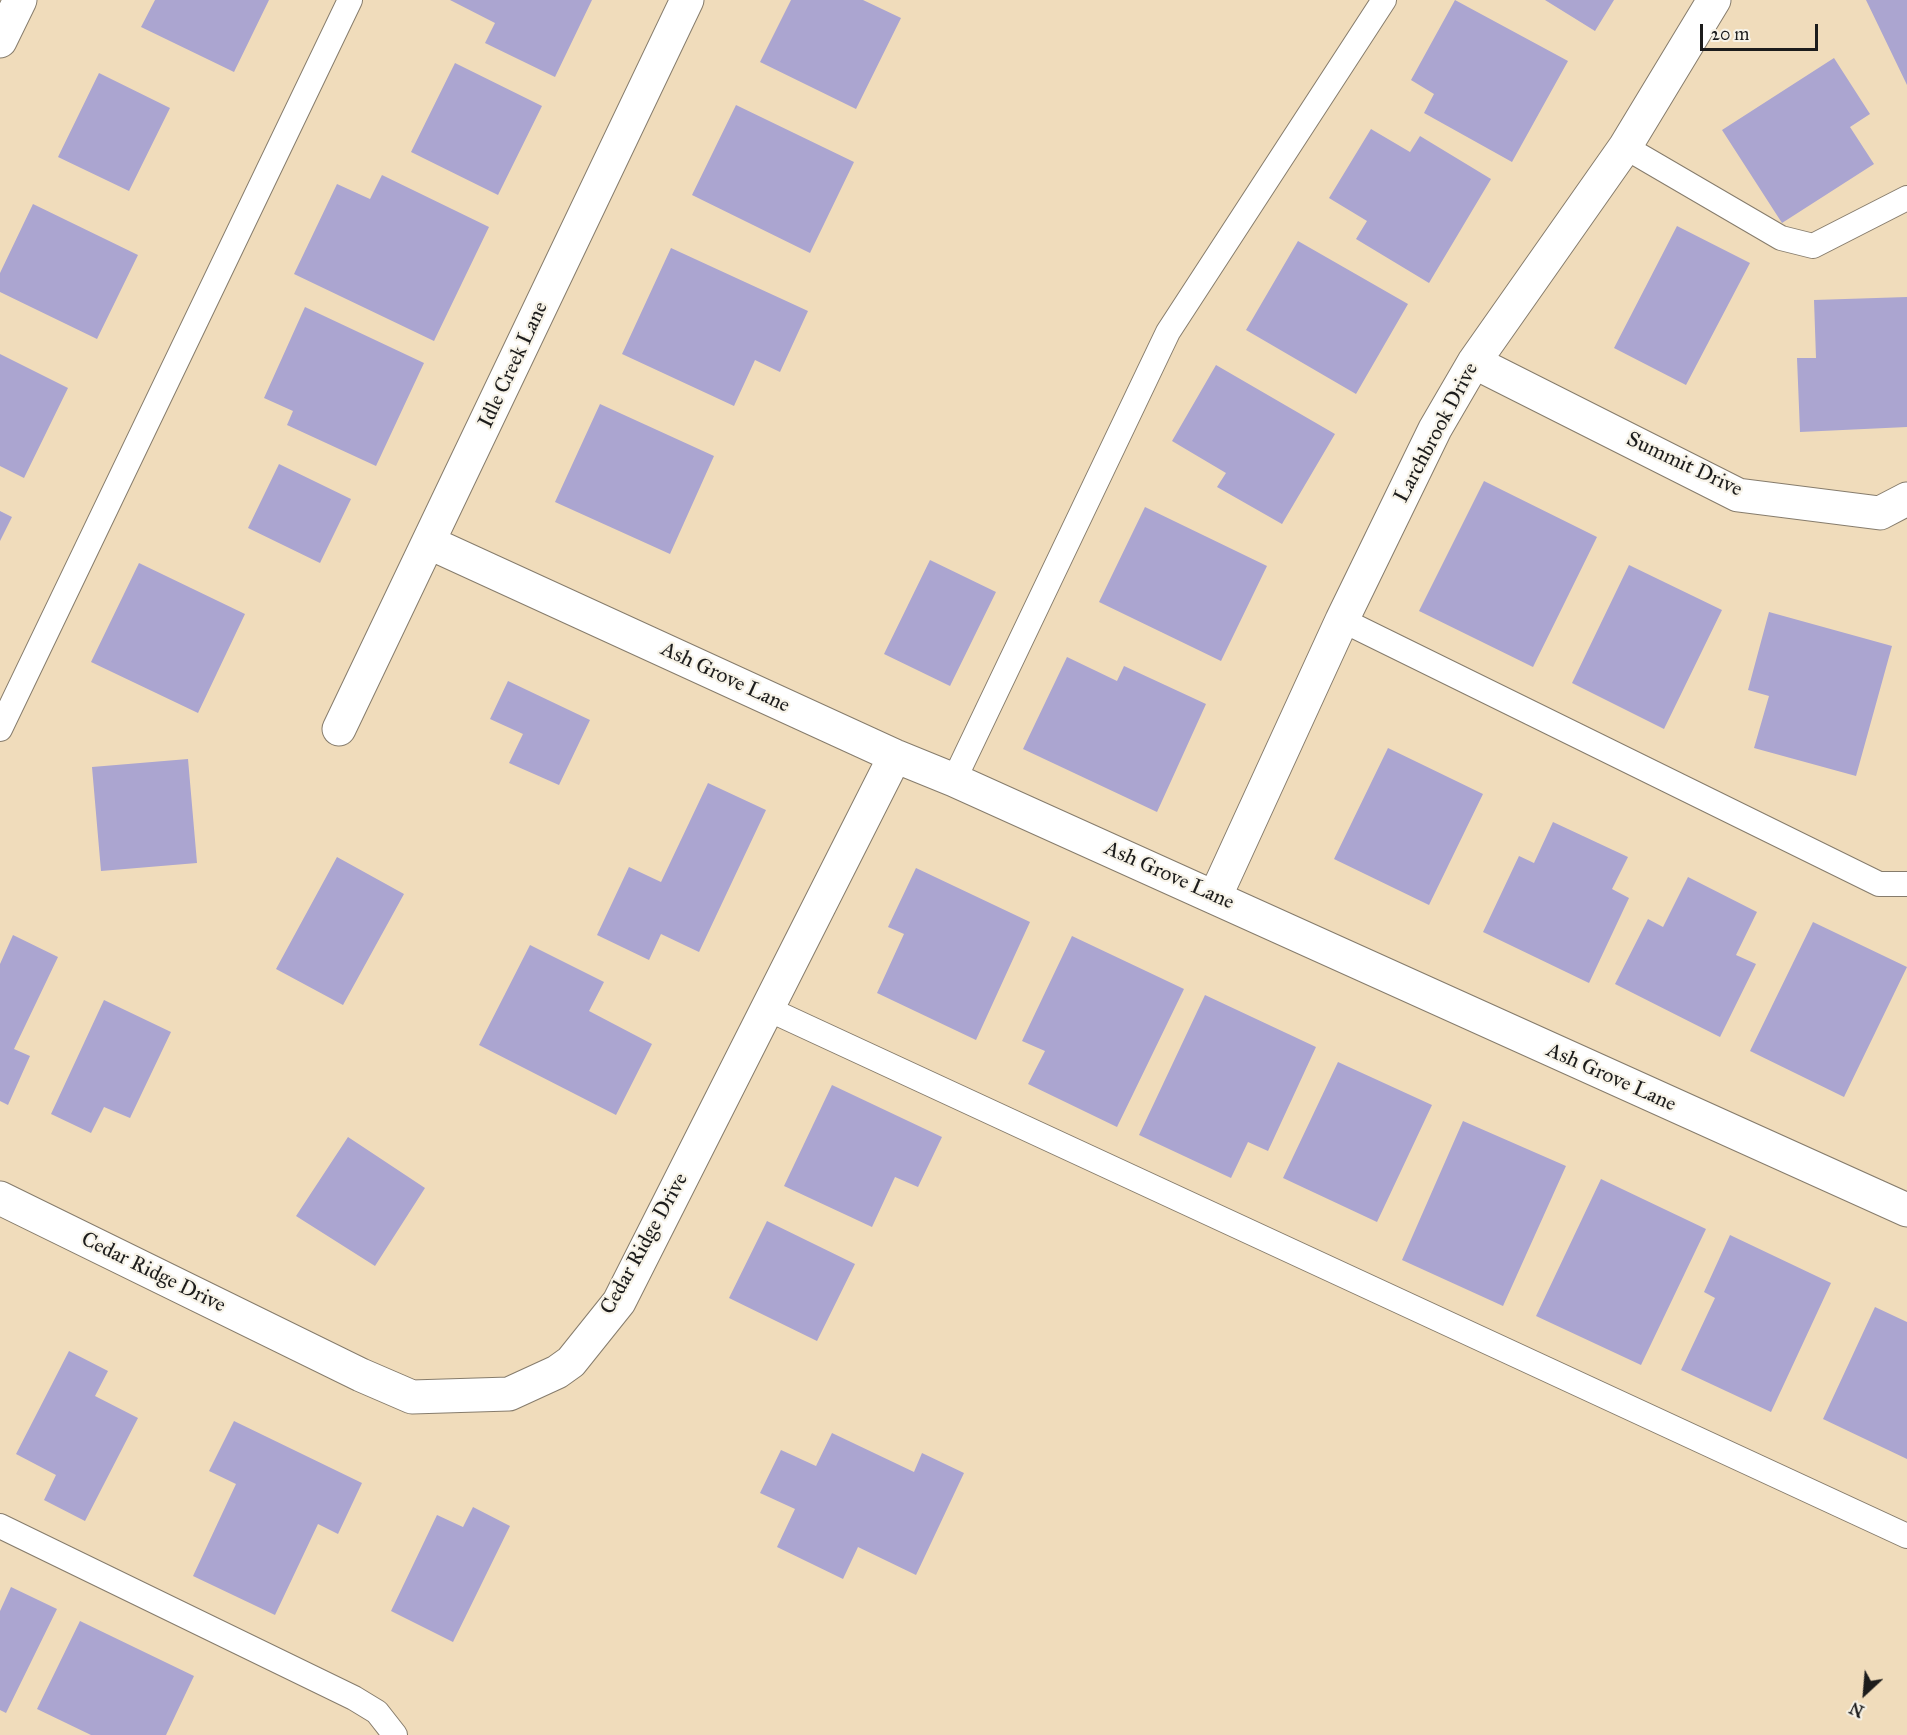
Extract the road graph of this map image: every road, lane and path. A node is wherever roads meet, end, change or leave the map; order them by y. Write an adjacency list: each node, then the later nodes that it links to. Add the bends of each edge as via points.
1 (20, 0): 6 (street)
2 (350, 0): 13 (lane)
3 (687, 0): 11 (street, Idle Creek Lane)
4 (1384, 0): 16 (lane, via 1168,332)
5 (1714, 0): 7 (street, Larchbrook Drive)
6 (0, 41)
7 (1624, 147): 8 (lane, via 1781,238 1814,246); 9 (street, Larchbrook Drive)
8 (1907, 198)
9 (1474, 362): 10 (street, Summit Drive, via 1738,495 1880,513); 12 (street, Larchbrook Drive, via 1435,429)
10 (1907, 499)
11 (430, 543): 14 (street, Idle Creek Lane); 15 (street, Ash Grove Lane)
12 (1342, 620): 17 (lane, via 1879,884); 18 (street, Larchbrook Drive)
13 (0, 729)
14 (339, 729)
15 (895, 756): 16 (street, Ash Grove Lane); 19 (street, Cedar Ridge Drive)
16 (954, 780): 18 (street, Ash Grove Lane)
17 (1907, 884)
18 (1215, 897): 21 (street, Ash Grove Lane)
19 (768, 1009): 20 (street, Cedar Ridge Drive, via 619,1302 571,1362 509,1394 412,1397); 23 (lane)
20 (0, 1198)
21 (1907, 1210)
22 (0, 1526): 24 (lane, via 354,1698 377,1712)
23 (1907, 1536)
24 (395, 1735)

